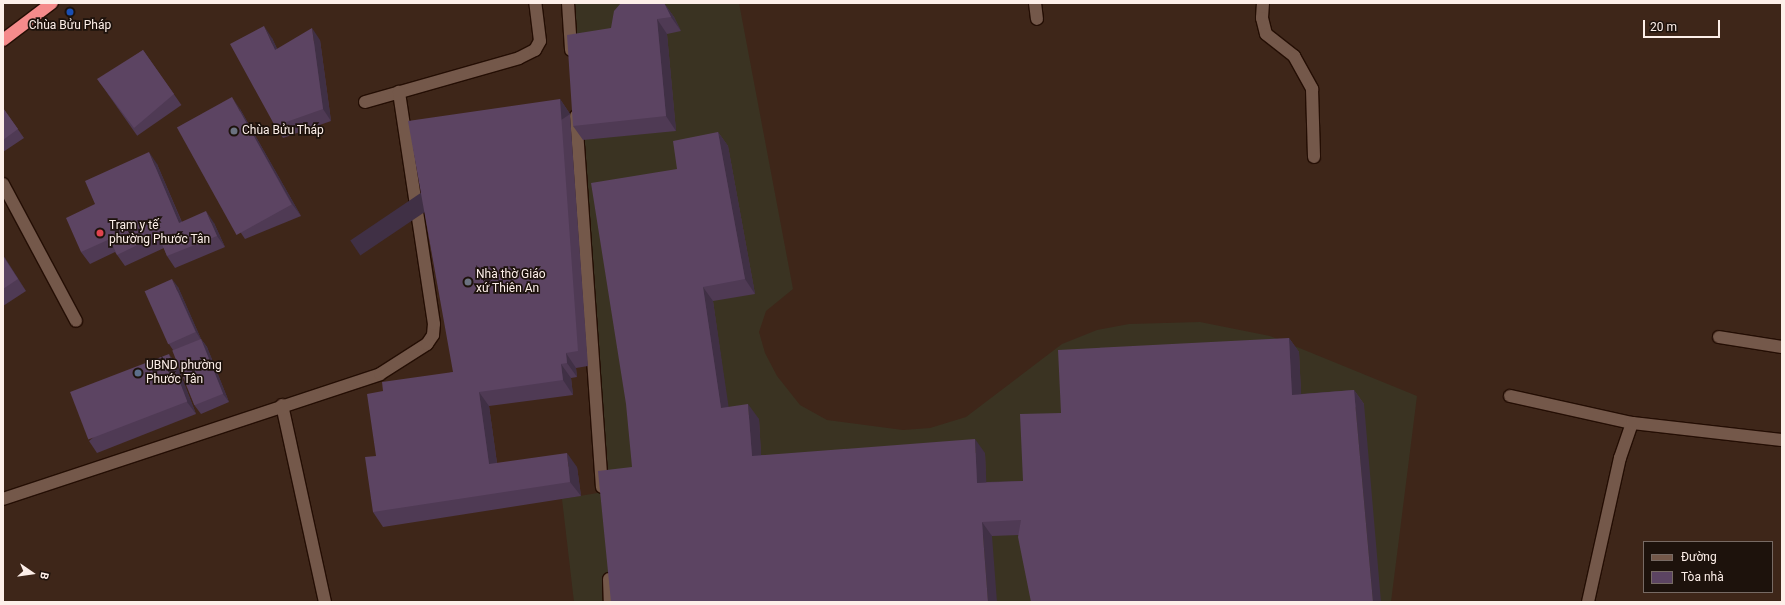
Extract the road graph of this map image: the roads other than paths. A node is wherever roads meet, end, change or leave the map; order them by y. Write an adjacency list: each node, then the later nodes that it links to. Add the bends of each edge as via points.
1 (52, 3): 7 (highway)
2 (535, 3): 9 (street, via 540,41 535,50 519,58)
3 (568, 3): 8 (street)
4 (1035, 3): 6 (street)
5 (1263, 3): 12 (street, via 1262,18 1266,34 1294,56 1312,89)
6 (1037, 19)
7 (3, 40)
8 (573, 66)
9 (399, 92): 10 (street); 18 (street, via 434,335 427,344 380,374)
10 (365, 102)
11 (575, 106): 22 (street)
12 (1314, 157)
13 (3, 184): 14 (street)
14 (76, 321)
15 (1718, 337): 16 (street)
16 (1782, 347)
17 (1510, 396): 19 (street)
18 (282, 405): 21 (street); 24 (street)
19 (1632, 423): 20 (street); 26 (street, via 1620,458)
20 (1782, 440)
21 (3, 499)
22 (603, 500)
23 (608, 563): 25 (street)
24 (325, 602)
25 (610, 602)
26 (1588, 602)

